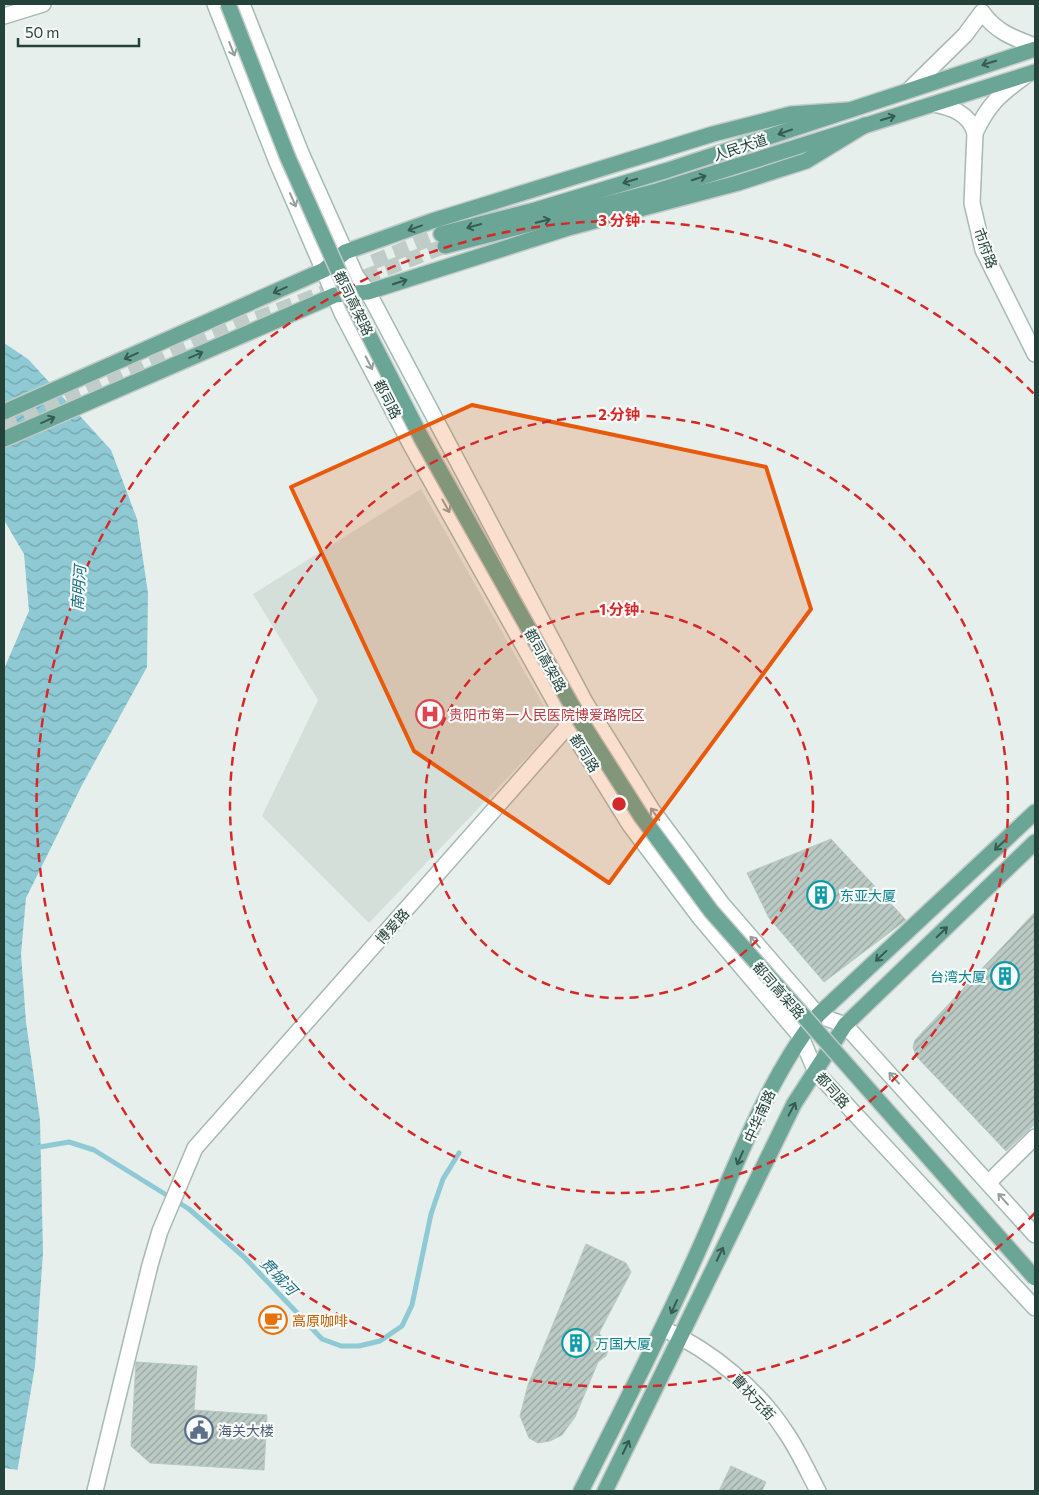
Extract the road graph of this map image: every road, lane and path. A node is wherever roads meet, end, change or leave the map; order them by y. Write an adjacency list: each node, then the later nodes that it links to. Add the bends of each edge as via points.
1 (43, 4): 6 (main road)
2 (215, 4): 15 (main road, 都司路, one-way to 15, via 277,162)
3 (228, 4): 32 (main road, 都司高架路, bridge, via 288,158 354,306 422,439 580,720 642,816 711,911)
4 (242, 4): 14 (main road, 都司路, via 301,153)
5 (982, 8): 7 (main road, via 990,24); 9 (main road, via 965,35)
6 (4, 16)
7 (1035, 48): 9 (main road, 人民大道, one-way to 9)
8 (1032, 73): 10 (main road, 人民大道); 13 (main road, via 1000,94 986,110)
9 (909, 90): 11 (main road, 人民大道)
10 (934, 104): 12 (main road, 人民大道, one-way to 10); 13 (main road, via 966,116)
11 (849, 110): 12 (main road, 人民大道, one-way to 12, via 443,240 658,191); 14 (main road, one-way to 14, via 791,114 714,134 432,221)
12 (866, 125): 16 (main road, one-way to 12, via 568,228 738,183 806,161)
13 (975, 133): 18 (main road, 市府路, via 972,204 983,250)
14 (345, 252): 15 (main road); 16 (main road, 都司路)
15 (324, 270): 17 (main road, 都司路); 19 (main road, one-way to 19)
16 (368, 292): 17 (main road); 21 (main road, 都司路)
17 (335, 295): 20 (main road, one-way to 17); 22 (main road, 都司路, one-way to 22, via 411,445)
18 (1035, 354)
19 (4, 412)
20 (4, 440)
21 (585, 702): 22 (main road, 博爱路); 25 (main road, 都司路, one-way to 21, via 716,896 652,810)
22 (569, 727): 27 (main road, 都司路, via 630,826 701,919); 36 (main road, 博爱路, via 195,1148 160,1231)
23 (1035, 812): 25 (main road, 中华南路, one-way to 25)
24 (1035, 842): 26 (main road, 中华南路, one-way to 24)
25 (818, 1015): 26 (main road, 都司路); 27 (main road, 中华南路)
26 (845, 1025): 28 (main road, 中华南路); 30 (main road, 都司路, one-way to 26)
27 (801, 1037): 28 (main road, 都司路); 34 (main road, 中华南路, one-way to 34, via 772,1085)
28 (816, 1072): 33 (main road, 都司路); 35 (main road, 中华南路, one-way to 28, via 794,1104)
29 (1035, 1137): 30 (main road)
30 (988, 1183): 31 (main road, 都司路, one-way to 30)
31 (1035, 1235)
32 (1035, 1278)
33 (1035, 1308)
34 (664, 1329): 35 (main road, 曹状元街); 37 (main road, 中华南路)
35 (680, 1336): 38 (main road, 中华南路, one-way to 35); 39 (main road, 曹状元街, via 711,1355 750,1390 787,1433)
36 (95, 1491)
37 (581, 1491)
38 (605, 1491)
39 (818, 1491)

